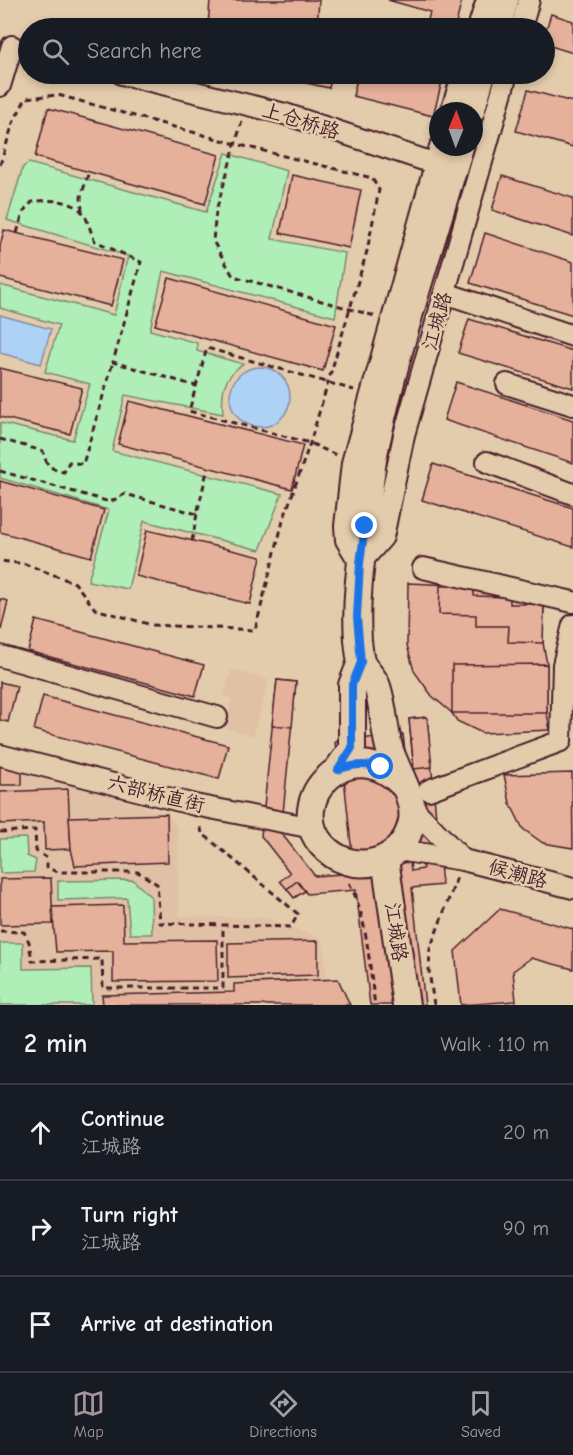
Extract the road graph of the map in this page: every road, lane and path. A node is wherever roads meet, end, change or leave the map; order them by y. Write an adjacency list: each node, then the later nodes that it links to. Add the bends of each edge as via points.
1 (487, 0): 4 (street)
2 (506, 0): 5 (main road)
3 (530, 0): 6 (street)
4 (481, 18)
5 (500, 18)
6 (524, 18)
7 (14, 46): 12 (street)
8 (162, 84): 15 (street, 上仓桥路)
9 (460, 84): 13 (street)
10 (479, 84): 14 (main road)
11 (504, 84): 20 (street, 江城路)
12 (0, 86)
13 (454, 102)
14 (474, 102)
15 (246, 105): 16 (path); 17 (street, 上仓桥路)
16 (236, 144): 18 (path, via 58,95 26,98 13,123); 24 (path, via 216,211 213,241 233,276); 24 (path, via 372,178 379,190 375,217)
17 (447, 157): 20 (street, 上仓桥路); 25 (street); 43 (main road, 江城路, via 374,456)
18 (0, 165)
19 (89, 171): 21 (path, via 81,197)
20 (477, 177): 23 (street, 江城路)
21 (82, 211): 22 (path, via 55,200 32,202 23,213); 27 (path, via 95,241 141,262)
22 (17, 233)
23 (445, 292): 26 (street); 43 (street, 江城路, via 404,435 383,537)
24 (351, 309): 25 (path); 28 (path)
25 (391, 320): 31 (street)
26 (573, 336)
27 (114, 362): 30 (path); 33 (path, via 83,464 69,462 64,472 51,469 44,451)
28 (329, 382): 30 (path, via 207,348); 31 (path); 34 (path)
29 (507, 384): 32 (street)
30 (196, 386): 34 (path, via 189,411)
31 (370, 394): 36 (street)
32 (573, 405)
33 (0, 439)
34 (310, 443): 36 (path); 42 (path, via 255,630 152,625 95,609 75,583 25,564)
35 (487, 462): 39 (street)
36 (352, 463): 43 (street, via 346,540)
37 (208, 467): 40 (path)
38 (0, 471): 40 (path, via 110,502 126,494)
39 (573, 494)
40 (197, 514): 41 (path)
41 (192, 541)
42 (0, 561)
43 (360, 563): 48 (main road, 江城路, via 357,617)
44 (423, 568): 45 (street)
45 (573, 602)
46 (573, 625): 49 (street)
47 (0, 656): 50 (street)
48 (361, 662): 53 (main road, 江城路, via 352,685 352,748); 54 (main road, 江城路, via 376,684 390,748)
49 (568, 666): 51 (street)
50 (217, 717)
51 (567, 744): 54 (street)
52 (0, 755): 55 (street, 六部桥直街)
53 (338, 770): 54 (main road, via 352,765 381,767); 56 (main road, 江城路, via 324,780 315,794)
54 (415, 794): 58 (main road, 江城路, via 408,836); 60 (street, 候潮路)
55 (195, 805): 56 (street, 六部桥直街); 62 (path, via 202,833 298,914 291,927)
56 (313, 828): 59 (main road, via 320,843)
57 (0, 832): 62 (path, via 35,830 36,851 47,858 47,868 58,872 138,873 147,878 157,884 160,923)
58 (391, 855): 59 (main road, via 366,864 349,863); 60 (street, 候潮路); 65 (main road, 江城路)
59 (333, 856): 64 (path, via 354,893 361,917)
60 (463, 860): 61 (street, 候潮路); 66 (path, via 430,948 429,971)
61 (573, 888)
62 (223, 925): 63 (path, via 223,988 103,988 102,959 32,961 24,932)
63 (0, 931)
64 (375, 1005)
65 (406, 1005)
66 (435, 1005)

